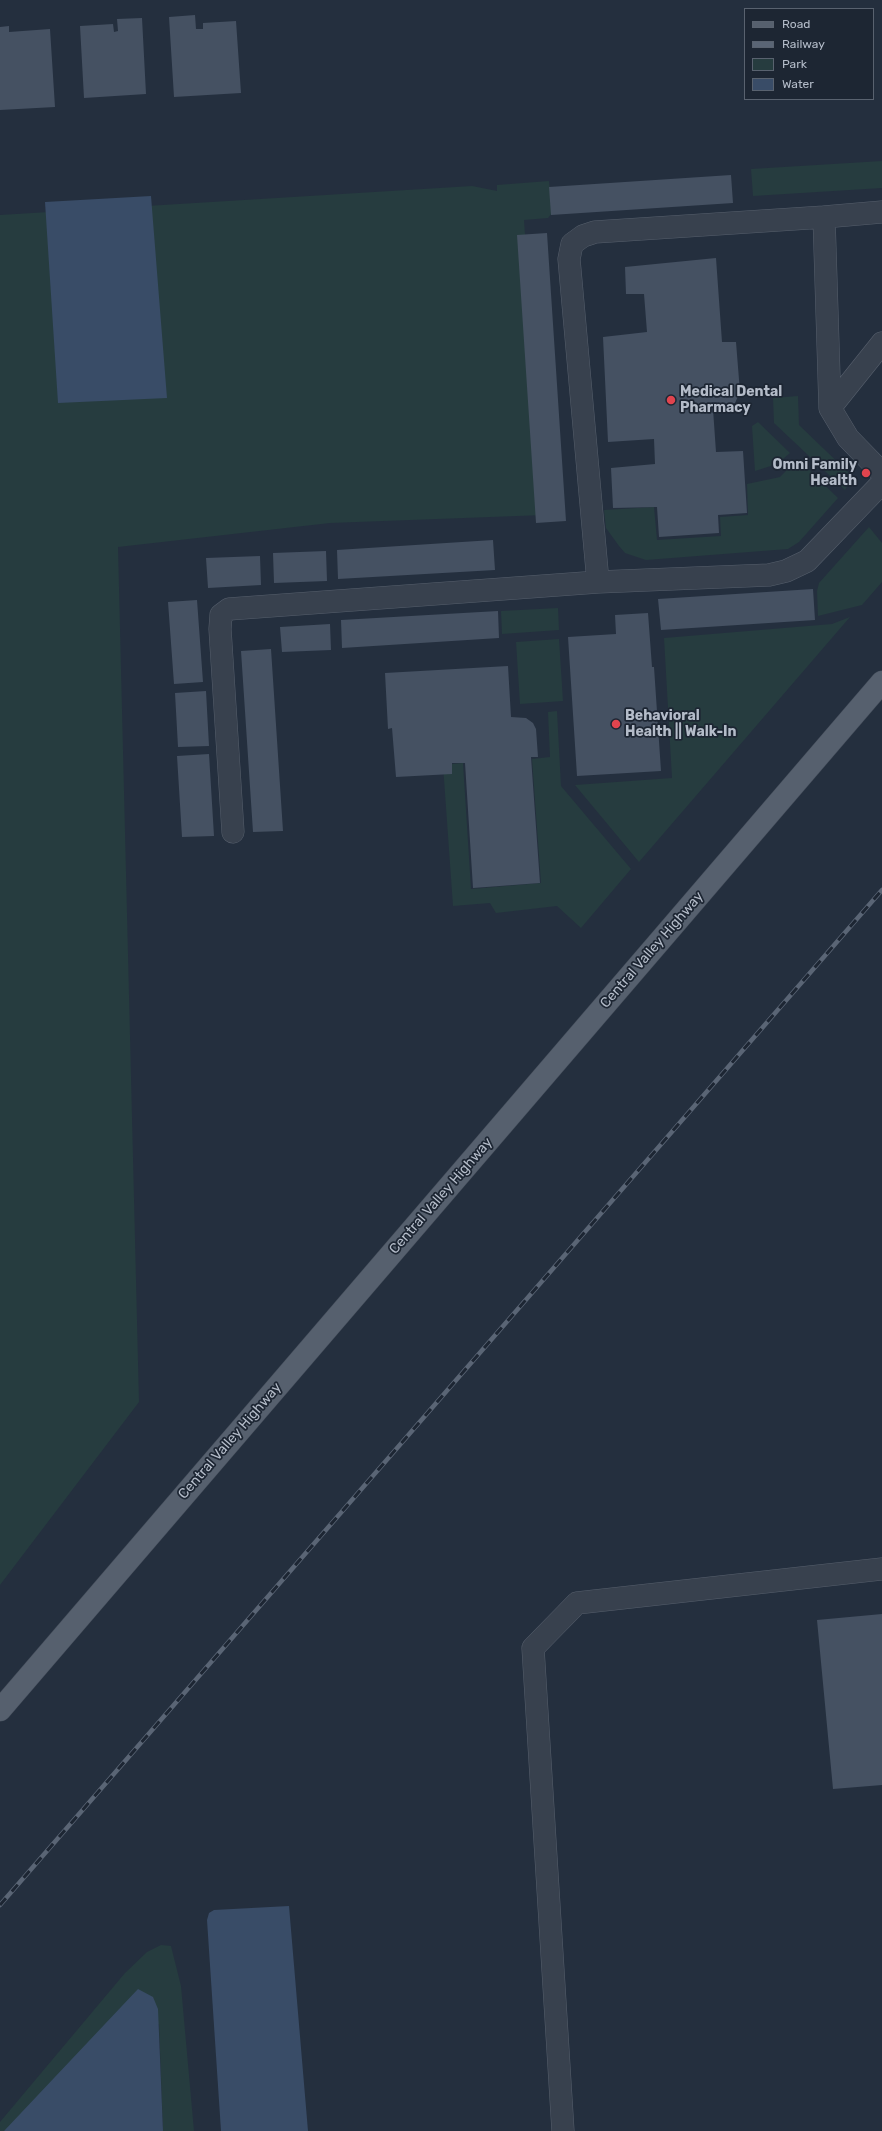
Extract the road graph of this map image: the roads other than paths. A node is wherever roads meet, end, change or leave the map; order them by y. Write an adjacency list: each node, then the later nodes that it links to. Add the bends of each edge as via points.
1 (882, 212): 2 (lane)
2 (824, 217): 4 (lane); 7 (lane, via 595,232 583,236 572,244 569,259)
3 (882, 343): 4 (lane)
4 (830, 408): 5 (lane, via 848,438)
5 (882, 474)
6 (882, 482): 7 (lane, via 806,561 786,571 769,574)
7 (598, 582): 9 (lane, via 229,609 221,615 220,629)
8 (882, 682): 11 (main road, Central Valley Highway)
9 (233, 832)
10 (882, 1569): 12 (lane, via 577,1603 533,1648)
11 (0, 1710)
12 (563, 2131)

